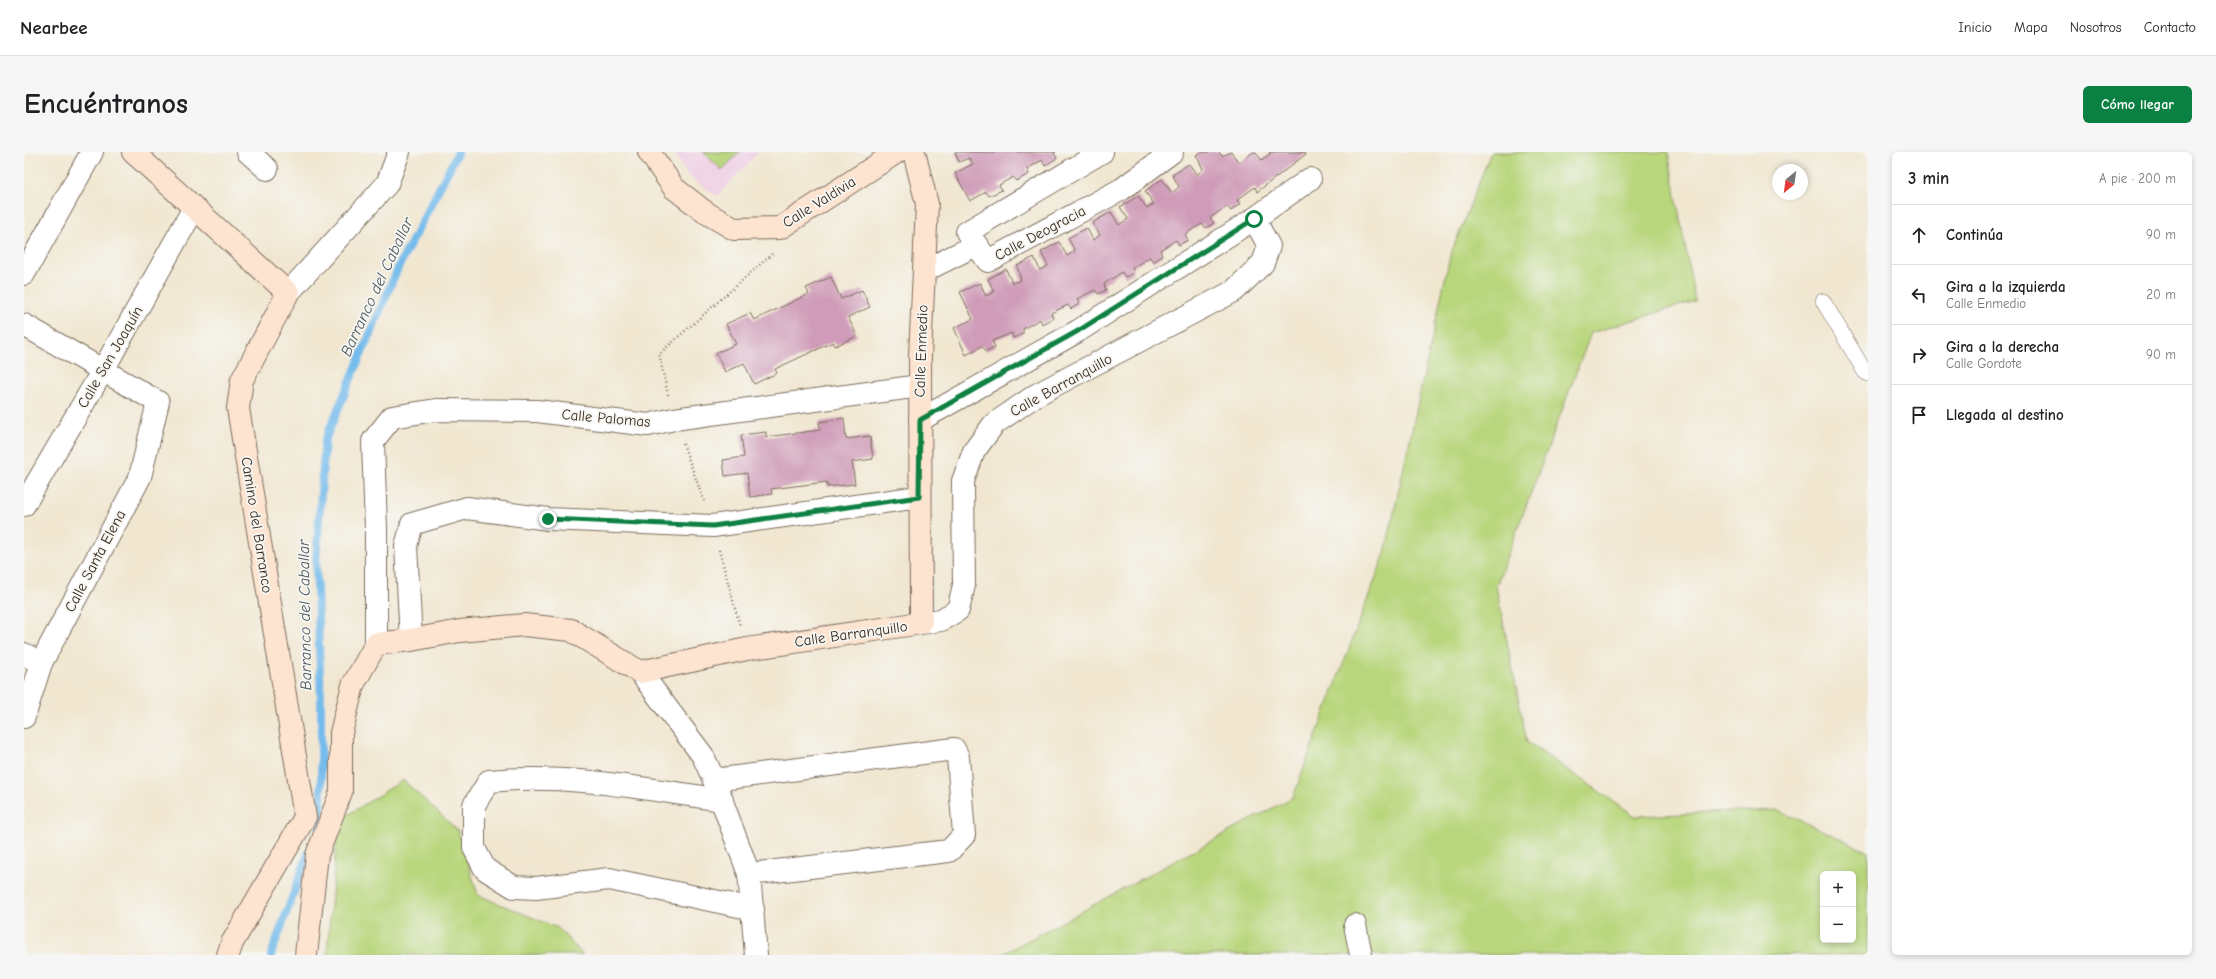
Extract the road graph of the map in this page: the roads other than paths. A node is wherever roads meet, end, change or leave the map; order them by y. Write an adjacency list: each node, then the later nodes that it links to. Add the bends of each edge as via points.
1 (92, 152): 16 (street)
2 (133, 152): 12 (street)
3 (248, 152): 10 (street)
4 (399, 152): 17 (street, via 387,184)
5 (649, 152): 6 (street, Calle Valdivia, via 674,188 705,212 734,229 780,228)
6 (897, 152)
7 (914, 152): 15 (street, Calle Enmedio, via 927,204)
8 (1102, 152): 14 (street, Calle Deogracia, via 967,232)
9 (1172, 152): 14 (street, Calle Deogracia, via 1122,189 988,260)
10 (267, 169)
11 (1310, 179): 13 (street)
12 (194, 208): 17 (street); 20 (street, Calle San Joaquín)
13 (1254, 219): 23 (street, via 1078,331); 26 (street, Calle Barranquillo, via 1269,246 1263,263 1234,291 1036,395 994,424 974,451 963,481 964,585 958,610 941,620)
14 (976, 245): 15 (street)
15 (924, 271): 22 (street, Calle Enmedio)
16 (24, 274)
17 (288, 293): 36 (street, Camino del Barranco, via 242,380 238,408 305,817 232,943)
18 (1823, 301): 21 (lane)
19 (24, 325): 20 (street)
20 (103, 370): 25 (street, Calle San Joaquín); 29 (street, Calle Santa Elena, via 158,402 140,477)
21 (1868, 374)
22 (920, 386): 23 (street, Calle Enmedio); 28 (street, Calle Palomas, via 674,419 648,425 537,411 436,410 392,417 373,441)
23 (920, 420): 24 (street, Calle Enmedio)
24 (919, 497): 26 (street, Calle Enmedio); 27 (street, via 713,526 548,519 467,508 412,524 406,546)
25 (24, 505)
26 (921, 623): 30 (street, Calle Barranquillo, via 747,649)
27 (411, 640): 28 (street); 30 (street, via 460,630 524,625 571,630)
28 (376, 644): 37 (street, via 353,685 341,733 341,792 317,855)
29 (33, 658): 31 (street, Calle Santa Elena)
30 (640, 672): 32 (street, via 703,756)
31 (24, 717)
32 (718, 790): 33 (street); 33 (street, via 954,749 958,757 964,835 949,851); 34 (street, via 513,778 489,781 474,805 474,848 485,869 514,887 536,888 609,879)
33 (749, 874): 34 (street)
34 (753, 909): 38 (street)
35 (1355, 925): 39 (street)
36 (228, 955)
37 (306, 955)
38 (756, 955)
39 (1361, 955)

